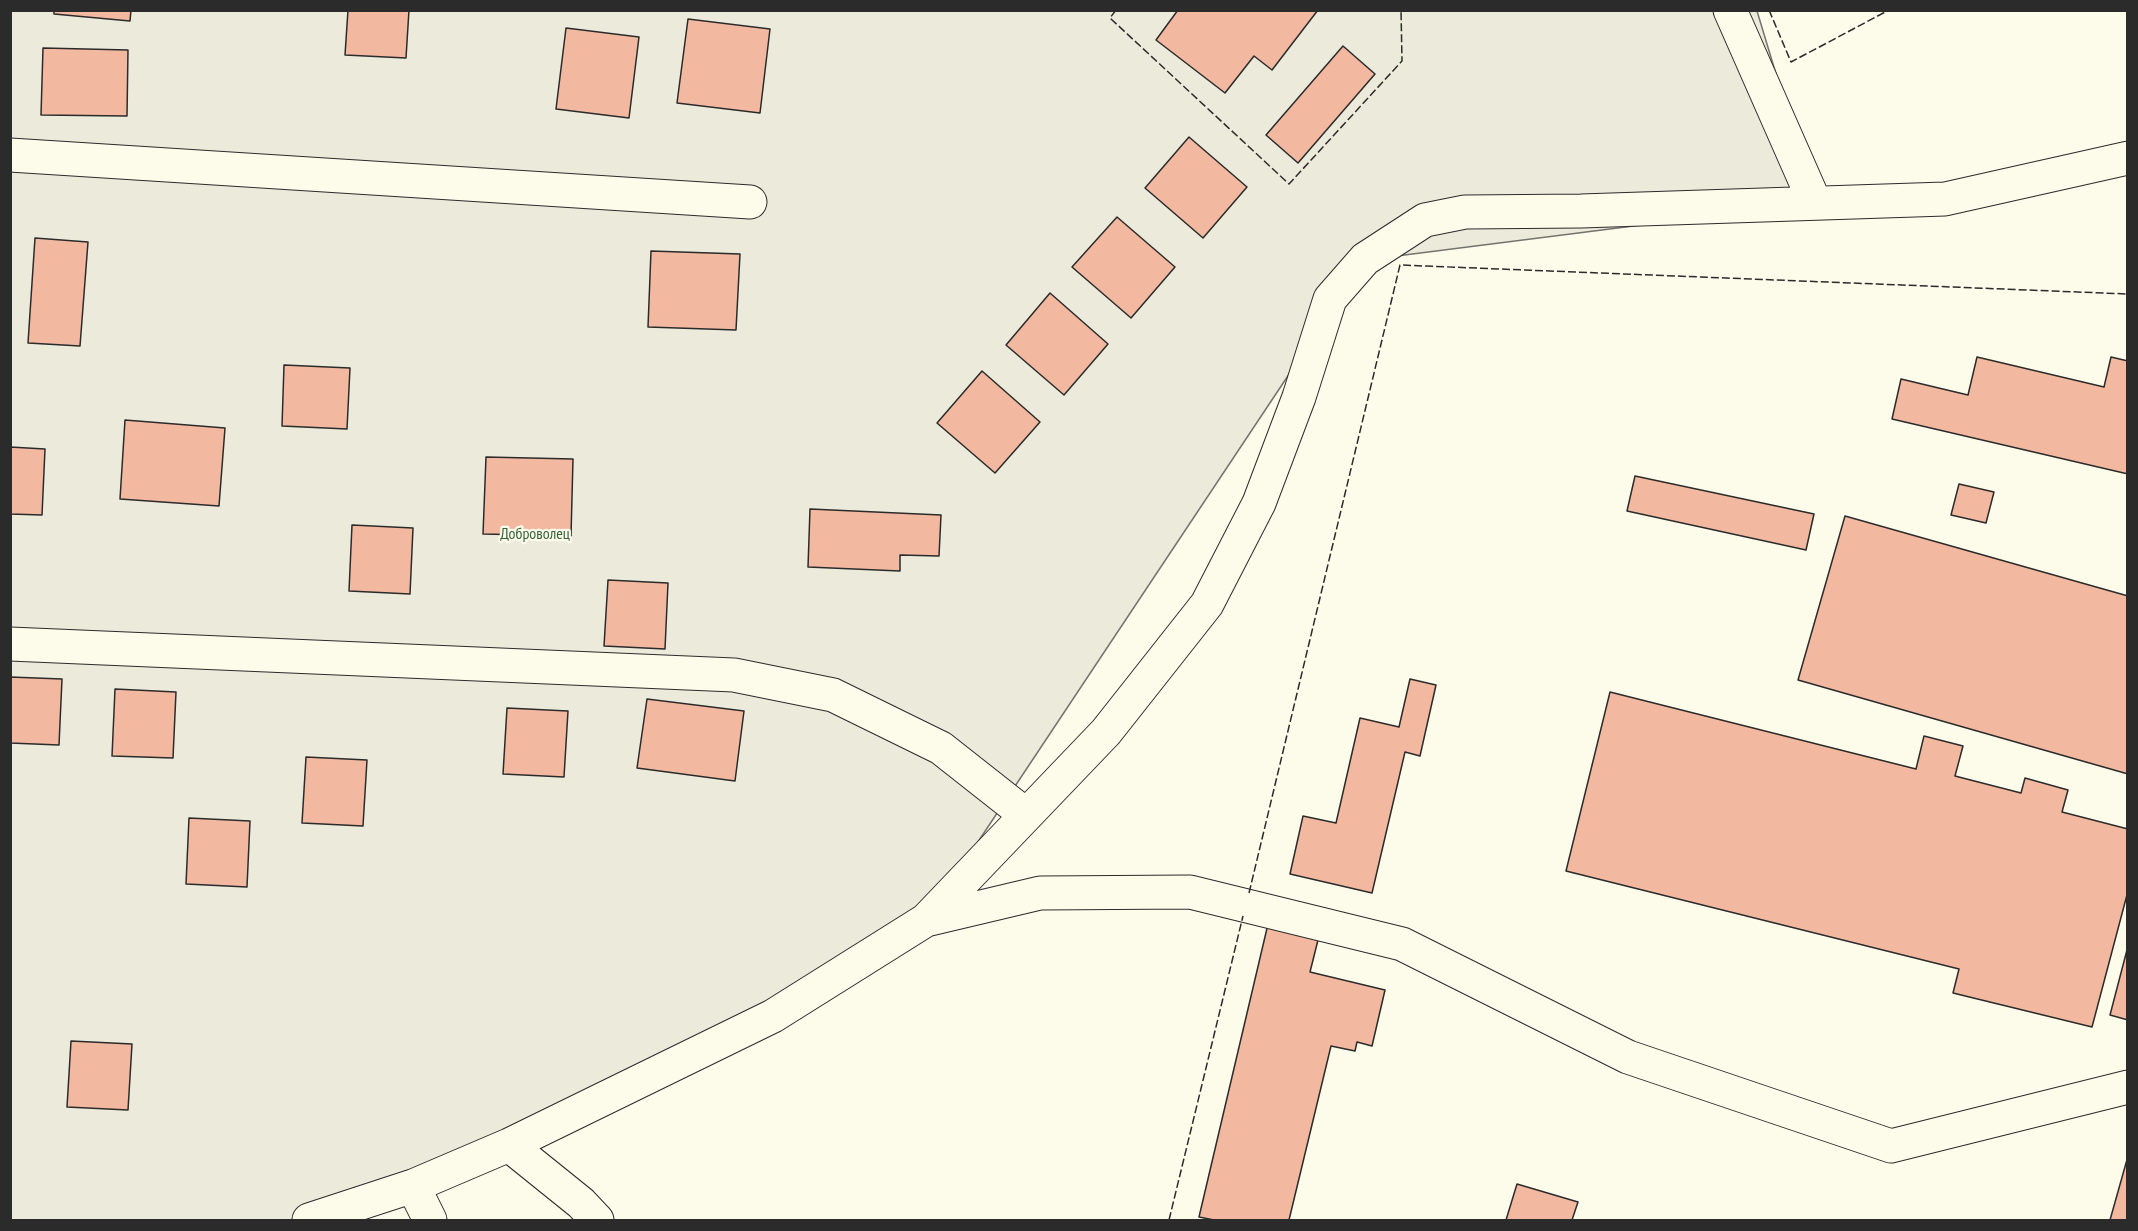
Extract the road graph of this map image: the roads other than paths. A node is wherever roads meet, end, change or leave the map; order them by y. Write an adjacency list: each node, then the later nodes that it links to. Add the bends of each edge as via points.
1 (1730, 10): 5 (street)
2 (10, 155): 4 (street)
3 (2127, 158): 5 (street, via 1945,199)
4 (750, 202)
5 (1815, 203): 7 (street, via 1465,212 1425,220 1365,260 1329,299 1299,397 1259,503 1207,604 1106,732)
6 (10, 644): 7 (street, via 734,675 834,695 941,748)
7 (1026, 815): 8 (street)
8 (926, 920): 9 (street, via 1040,893 1190,892 1402,944 1628,1057 1891,1146); 10 (street, via 773,1016)
9 (2127, 1087)
10 (509, 1145): 11 (street); 14 (street, via 581,1203)
11 (413, 1186): 12 (street); 13 (street)
12 (309, 1221)
13 (430, 1221)
14 (597, 1221)

